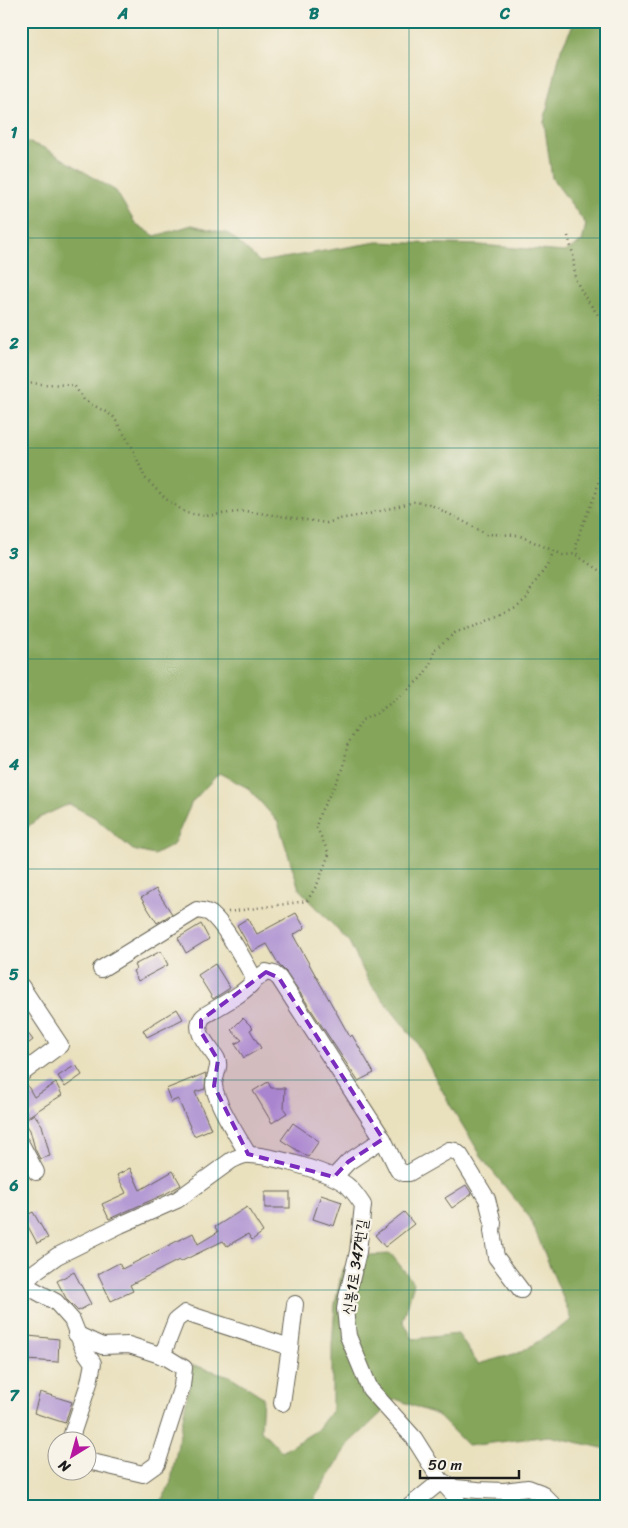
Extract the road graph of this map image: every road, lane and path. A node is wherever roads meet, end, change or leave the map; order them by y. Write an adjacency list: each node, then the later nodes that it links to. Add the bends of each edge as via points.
1 (568, 236): 2 (path, via 575,279)
2 (607, 326)
3 (607, 371): 5 (path, via 601,381 598,400)
4 (21, 381): 7 (path, via 74,385 84,400 113,416 132,447 145,478 166,500 186,513 206,516 245,511 328,523 414,502 429,504 486,534 518,535)
5 (607, 435)
6 (607, 464): 8 (path, via 600,474 578,539)
7 (554, 551): 8 (path); 10 (path, via 527,598 516,607 456,632 435,649 422,677 377,713 362,720 348,746 344,767 320,813 316,826 329,854 317,885 306,901)
8 (578, 556): 9 (path)
9 (607, 576)
10 (222, 912)
11 (101, 969): 12 (street, via 197,910 206,911 216,920)
12 (255, 980): 15 (street, via 266,972 279,978); 17 (street, via 205,1016 200,1025 206,1043 218,1060 214,1086 217,1096)
13 (21, 986): 14 (street, via 60,1045)
14 (21, 1074)
15 (383, 1139): 19 (street, via 348,1162); 21 (street, via 398,1170 404,1173 449,1150 460,1155 487,1199 494,1223 496,1257)
16 (21, 1144): 18 (street)
17 (248, 1154): 19 (street, 신봉1로 347번길); 20 (street, via 232,1160 177,1200 57,1256)
18 (36, 1172)
19 (334, 1177): 29 (street, 신봉1로 347번길, via 349,1186 363,1205 358,1252 346,1309 352,1349 370,1389 414,1438)
20 (22, 1283): 23 (street, via 56,1302 72,1320)
21 (521, 1290)
22 (295, 1304): 24 (street)
23 (76, 1334): 25 (street, via 102,1346 129,1345); 27 (street, via 93,1363)
24 (290, 1347): 25 (street, via 185,1314 176,1320); 26 (street)
25 (162, 1356): 28 (street, via 184,1368 182,1386 157,1464 143,1474)
26 (282, 1403)
27 (73, 1430)
28 (98, 1463)
29 (442, 1481): 30 (street); 31 (street, 신봉1로 347번길); 32 (street, via 455,1488 528,1488 541,1493)
30 (409, 1507)
31 (460, 1507)
32 (555, 1507)

